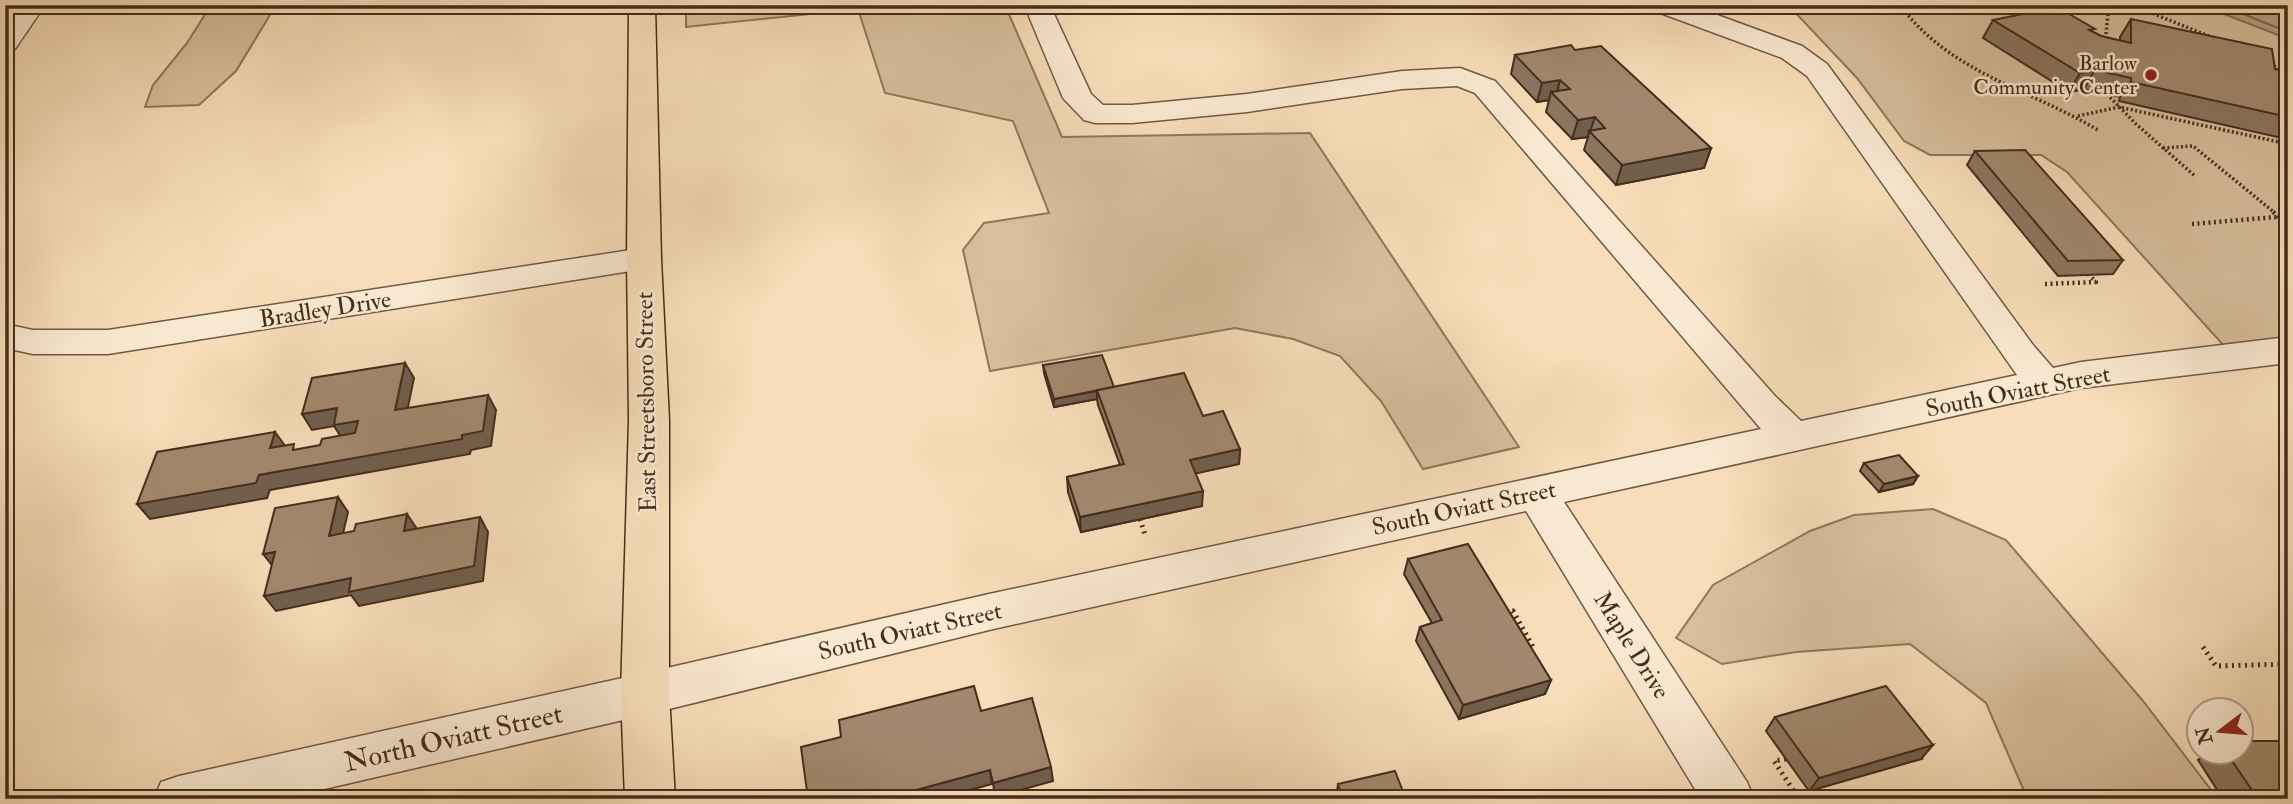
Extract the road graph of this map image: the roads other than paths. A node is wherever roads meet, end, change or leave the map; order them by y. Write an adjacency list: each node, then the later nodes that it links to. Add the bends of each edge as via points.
1 (32, 5): 5 (street)
2 (642, 5): 6 (main road, East Streetsboro Street)
3 (1047, 5): 10 (street, via 1041,14 1077,98 1095,114 1247,103 1402,80 1460,78 1485,87 1761,406)
4 (1664, 5): 9 (street, via 1792,52 1817,70)
5 (5, 43)
6 (644, 259): 7 (street, Bradley Drive, via 108,342 33,342); 12 (main road, East Streetsboro Street, via 649,420)
7 (5, 337)
8 (2288, 350): 9 (street, South Oviatt Street)
9 (2045, 383): 10 (street, South Oviatt Street)
10 (1793, 436): 11 (street, South Oviatt Street)
11 (1535, 492): 12 (street, South Oviatt Street, via 978,614); 15 (street, Maple Drive)
12 (645, 694): 13 (street, North Oviatt Street); 14 (main road, East Streetsboro Street)
13 (179, 799)
14 (650, 799)
15 (1730, 799)

